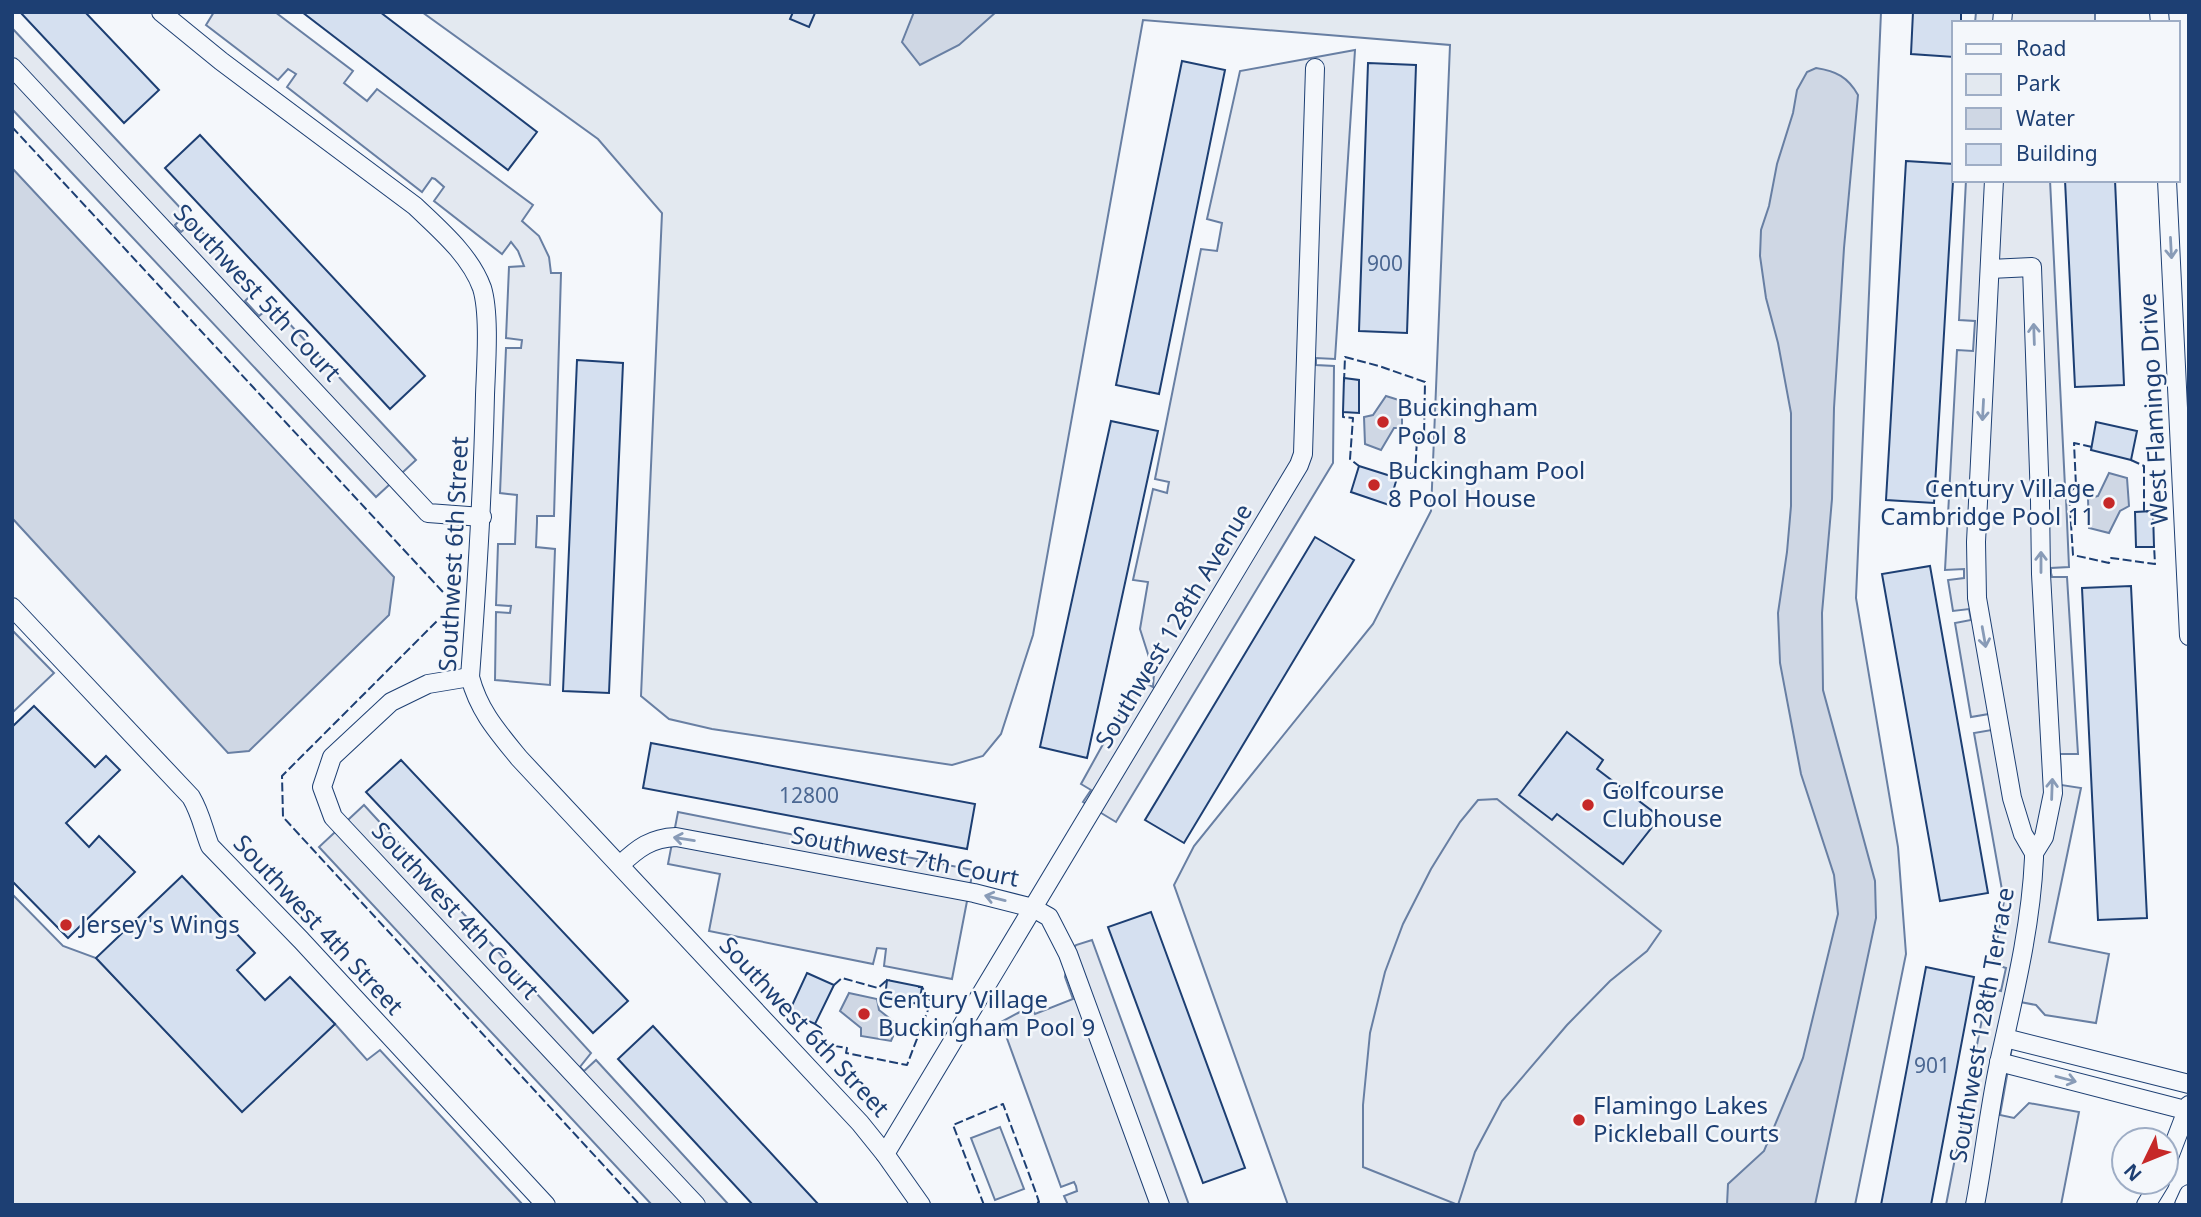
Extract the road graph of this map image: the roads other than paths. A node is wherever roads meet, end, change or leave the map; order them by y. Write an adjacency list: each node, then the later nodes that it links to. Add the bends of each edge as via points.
1 (161, 12): 7 (street, Southwest 6th Street, via 415,206 465,257 482,289 486,329)
2 (12, 67): 7 (street, Southwest 5th Court, via 428,513)
3 (1315, 68): 13 (street, Southwest 128th Avenue, via 1301,459)
4 (1994, 182): 6 (street, Southwest 128th Terrace)
5 (2167, 182): 9 (street, West Flamingo Drive, one-way to 9)
6 (1990, 269): 11 (street, Southwest 128th Terrace, one-way to 11, via 1977,598 2012,798); 11 (street, Southwest 128th Terrace, one-way to 6, via 2045,837 2053,793 2032,267)
7 (482, 517): 10 (street, Southwest 6th Street)
8 (12, 607): 21 (street, Southwest 4th Street, via 191,797 202,815 210,846)
9 (2189, 636)
10 (470, 677): 12 (street, Southwest 6th Street, via 476,699 494,727); 22 (street, Southwest 4th Court, via 428,684 391,702 332,757 322,787 333,817)
11 (2034, 853): 14 (street, Southwest 128th Terrace, via 2032,897)
12 (620, 865): 13 (street, Southwest 7th Court, one-way to 12, via 676,837 639,846); 19 (street, Southwest 6th Street)
13 (1033, 908): 19 (street, Southwest 128th Avenue); 24 (street, Southwest 7th Court, via 1049,917 1068,954)
14 (2006, 1038): 15 (street, Southwest 128th Terrace); 16 (street)
15 (1999, 1062): 17 (street, one-way to 17); 25 (street, Southwest 128th Terrace)
16 (2189, 1084)
17 (2188, 1109): 18 (street)
18 (2180, 1129)
19 (886, 1154): 23 (street, Southwest 6th Street)
20 (2189, 1194): 26 (street)
21 (546, 1205)
22 (696, 1205)
23 (920, 1205)
24 (1160, 1205)
25 (1975, 1205)
26 (2184, 1205)

